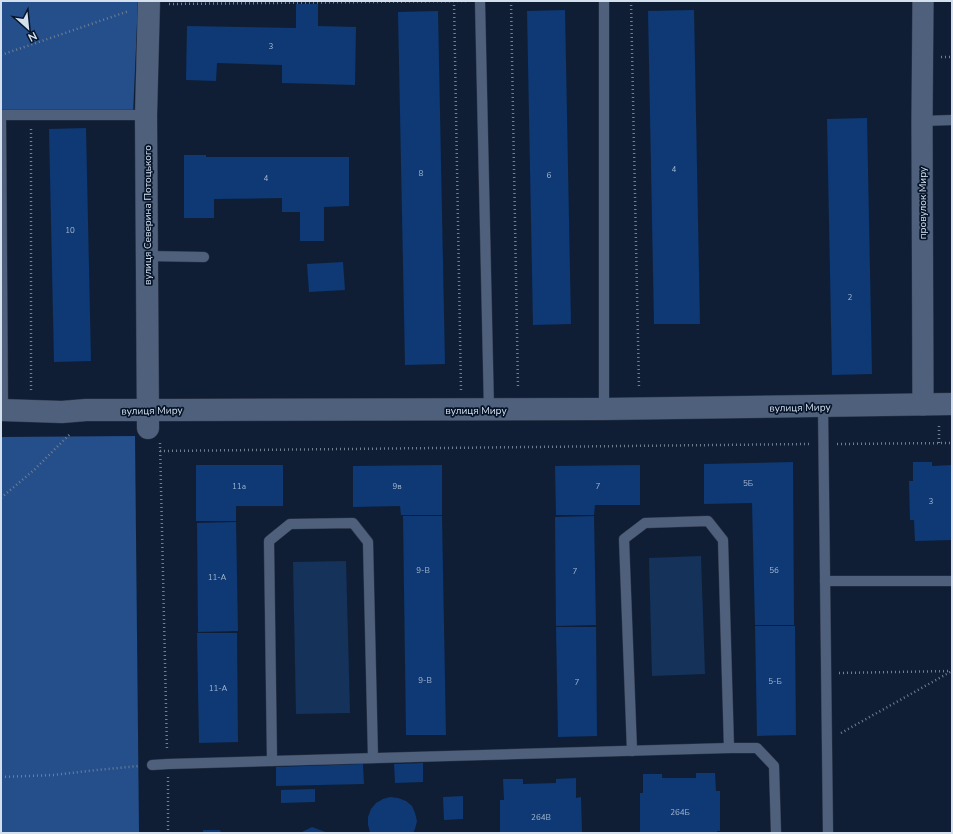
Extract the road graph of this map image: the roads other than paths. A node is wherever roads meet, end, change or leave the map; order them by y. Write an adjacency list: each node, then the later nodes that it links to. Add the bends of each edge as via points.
1 (480, 1): 15 (lane)
2 (604, 1): 12 (lane)
3 (923, 1): 8 (street, провулок Миру)
4 (149, 2): 5 (street, вулиця Северина Потоцького)
5 (146, 115): 6 (lane); 9 (street, вулиця Северина Потоцького)
6 (1, 116): 14 (lane)
7 (952, 120): 8 (lane)
8 (922, 121): 13 (street, провулок Миру)
9 (147, 256): 10 (lane); 16 (street, вулиця Северина Потоцького)
10 (204, 257)
11 (823, 406): 12 (street, вулиця Миру); 13 (street, вулиця Миру); 17 (lane)
12 (604, 409): 15 (street, вулиця Миру)
13 (938, 409)
14 (2, 410): 16 (street, вулиця Миру, via 86,410)
15 (489, 410): 16 (street, вулиця Миру)
16 (152, 425)
17 (825, 581): 18 (lane); 25 (lane)
18 (952, 581)
19 (729, 748): 20 (lane); 20 (lane, via 723,540 708,521 645,522 624,539); 24 (lane, via 757,748 774,766)
20 (632, 751): 21 (lane)
21 (373, 758): 22 (lane); 22 (lane, via 368,542 353,523 290,524 269,541)
22 (272, 761): 23 (lane)
23 (152, 765)
24 (776, 833)
25 (828, 833)

